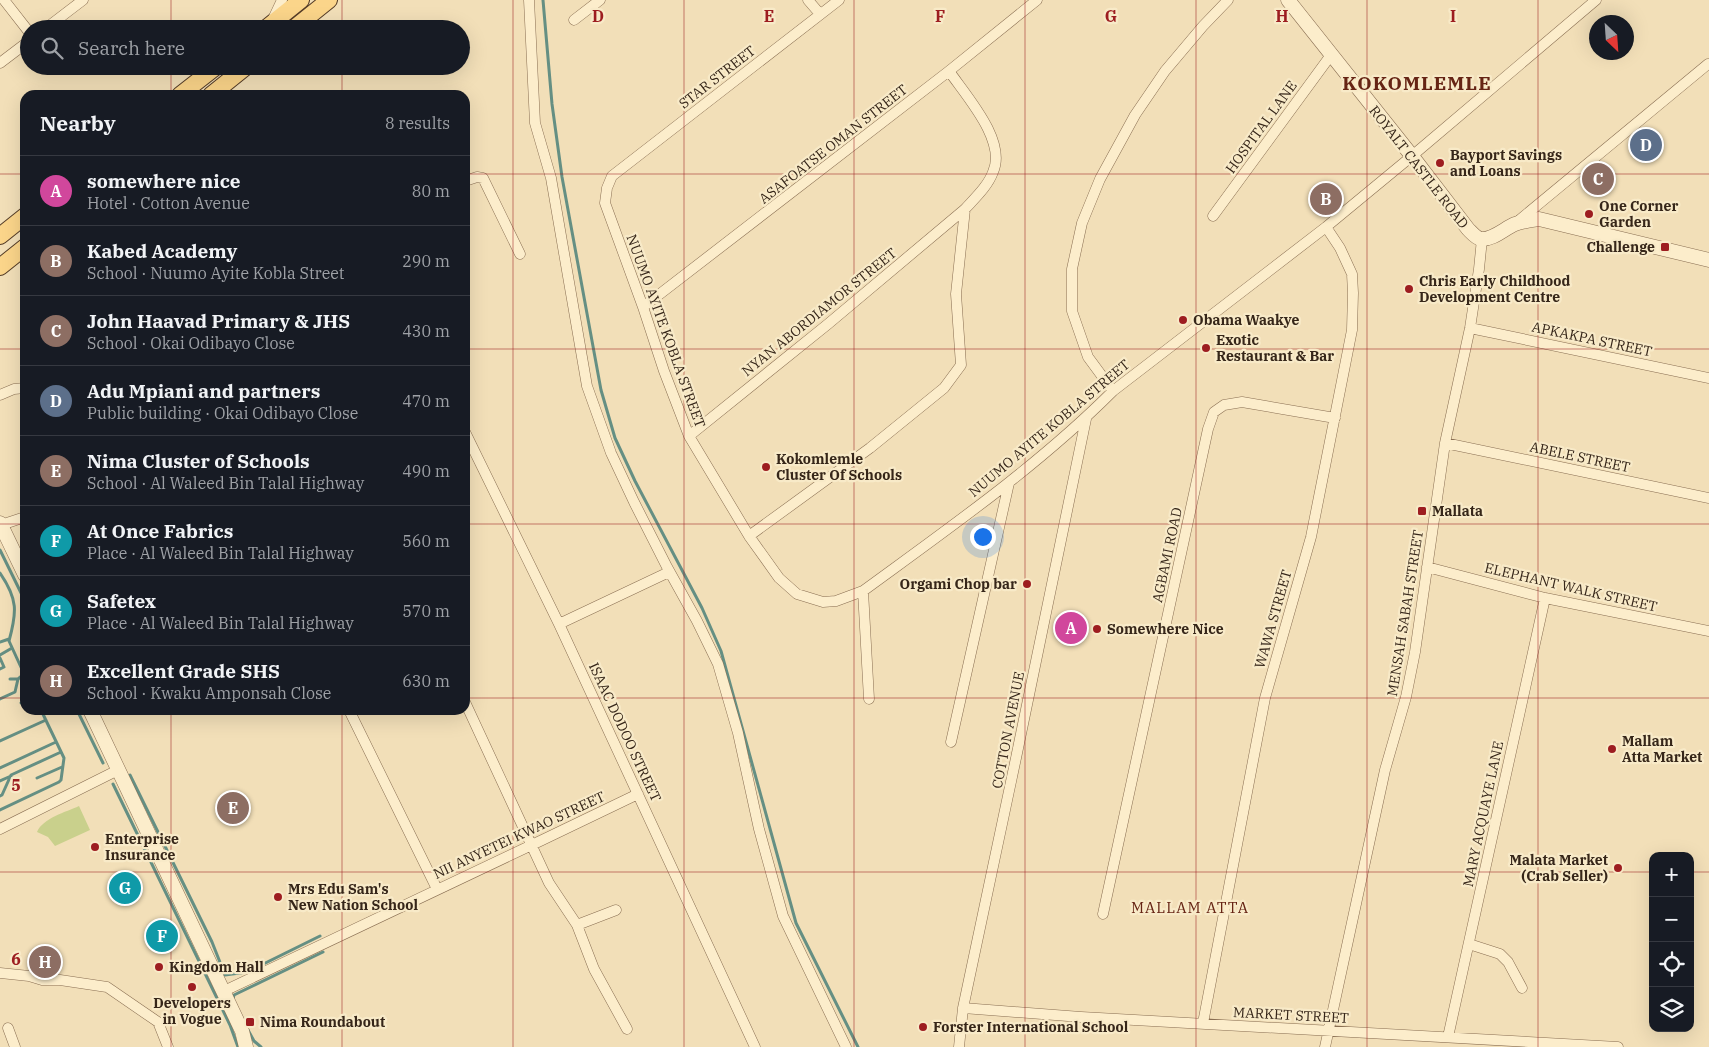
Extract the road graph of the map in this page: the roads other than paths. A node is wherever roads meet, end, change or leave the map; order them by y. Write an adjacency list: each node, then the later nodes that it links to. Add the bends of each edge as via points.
1 (4, 0): 15 (street)
2 (82, 0): 16 (street)
3 (282, 0): 17 (street)
4 (301, 0): 18 (main road)
5 (329, 0): 19 (main road)
6 (529, 0): 62 (street, via 535,123 551,178 587,386 610,453)
7 (600, 0): 20 (street)
8 (808, 0): 14 (street)
9 (839, 0): 14 (street, STAR STREET)
10 (1037, 0): 25 (street, ASAFOATSE OMAN STREET)
11 (1228, 0): 48 (street, via 1165,71 1135,115 1100,179 1082,223 1072,269 1072,311 1088,357)
12 (1288, 0): 22 (street, ROYALT CASTLE ROAD)
13 (1596, 0): 30 (street, NUUMO AYITE KOBLA STREET)
14 (820, 14): 31 (street, STAR STREET)
15 (20, 20)
16 (56, 20)
17 (272, 20)
18 (277, 20)
19 (305, 20)
20 (574, 20)
21 (20, 48): 23 (street)
22 (1331, 54): 30 (street, ROYALT CASTLE ROAD); 34 (street, HOSPITAL LANE)
23 (0, 63)
24 (1708, 64): 36 (street)
25 (949, 71): 33 (street, NYAN ABORDIAMOR STREET, via 991,132 996,149 997,162 993,174); 44 (street, ASAFOATSE OMAN STREET)
26 (206, 75): 28 (main road)
27 (236, 75): 29 (main road)
28 (186, 90)
29 (217, 90)
30 (1412, 156): 37 (street, NUUMO AYITE KOBLA STREET); 39 (street, ROYALT CASTLE ROAD, via 1468,230)
31 (612, 176): 44 (street, NUUMO AYITE KOBLA STREET, via 605,203)
32 (470, 179): 41 (street, via 483,178)
33 (965, 209): 52 (street, NYAN ABORDIAMOR STREET); 59 (street, via 956,294 961,365 944,388 870,448)
34 (1213, 216)
35 (20, 220): 38 (main road)
36 (1514, 224): 39 (street, ROYALT CASTLE ROAD); 42 (street, ROYALT CASTLE ROAD, via 1539,219)
37 (1326, 227): 48 (street, NUUMO AYITE KOBLA STREET); 50 (street, WAWA STREET, via 1352,274 1353,293 1352,330)
38 (0, 236)
39 (1482, 239): 45 (street, MENSAH SABAH STREET)
40 (20, 251): 43 (main road)
41 (520, 254)
42 (1709, 260)
43 (0, 267)
44 (643, 307): 52 (street, NUUMO AYITE KOBLA STREET)
45 (1470, 328): 46 (street, APKAKPA STREET); 54 (street, MENSAH SABAH STREET)
46 (1709, 378)
47 (20, 388): 49 (street)
48 (1114, 391): 51 (street, NUUMO AYITE KOBLA STREET)
49 (0, 395)
50 (1335, 418): 78 (street, AGBAMI ROAD, via 1242,402 1224,405 1214,412); 85 (street, WAWA STREET, via 1311,537 1265,698)
51 (1086, 419): 55 (street, NUUMO AYITE KOBLA STREET); 84 (street, COTTON AVENUE)
52 (689, 436): 59 (street, NUUMO AYITE KOBLA STREET)
53 (470, 442): 65 (street, ISAAC DODOO STREET)
54 (1445, 443): 56 (street, ABELE STREET); 61 (street, MENSAH SABAH STREET)
55 (1009, 483): 63 (street, NUUMO AYITE KOBLA STREET); 71 (street)
56 (1709, 498)
57 (20, 518): 58 (street)
58 (0, 524): 60 (street)
59 (749, 536): 63 (street, NUUMO AYITE KOBLA STREET, via 778,578 797,594 823,602)
60 (20, 566)
61 (1427, 567): 64 (street, ELEPHANT WALK STREET); 89 (street, MENSAH SABAH STREET, via 1406,697 1385,770)
62 (670, 572): 65 (street); 96 (street, via 718,664 783,916)
63 (864, 591): 67 (street)
64 (1546, 598): 66 (street, ELEPHANT WALK STREET); 80 (street, MARY ACQUAYE LANE)
65 (559, 624): 73 (street, ISAAC DODOO STREET)
66 (1709, 631)
67 (869, 699)
68 (470, 713): 75 (street)
69 (92, 715): 72 (street)
70 (351, 715): 76 (street)
71 (951, 742)
72 (118, 770): 74 (street); 83 (street)
73 (638, 794): 75 (street, NII ANYETEI KWAO STREET); 95 (street, ISAAC DODOO STREET)
74 (0, 829)
75 (531, 846): 76 (street, NII ANYETEI KWAO STREET); 79 (street, via 549,883)
76 (437, 889): 83 (street, NII ANYETEI KWAO STREET)
77 (616, 910): 79 (street)
78 (1103, 914)
79 (578, 925): 87 (street, via 594,969)
80 (1468, 944): 82 (street, via 1500,954); 90 (street, MARY ACQUAYE LANE)
81 (0, 973): 92 (street, via 108,987 158,1022)
82 (1522, 988)
83 (222, 992): 88 (street)
84 (963, 1008): 85 (street, MARKET STREET); 97 (street, COTTON AVENUE)
85 (1203, 1023): 89 (street, MARKET STREET)
86 (8, 1028): 91 (street)
87 (627, 1029)
88 (242, 1031): 93 (street); 94 (street)
89 (1328, 1031): 90 (street, MARKET STREET); 98 (street, MENSAH SABAH STREET)
90 (1448, 1037): 99 (street, MARKET STREET)
91 (14, 1047)
92 (168, 1047)
93 (246, 1047)
94 (257, 1047)
95 (755, 1047)
96 (846, 1047)
97 (959, 1047)
98 (1325, 1047)
99 (1618, 1047)

